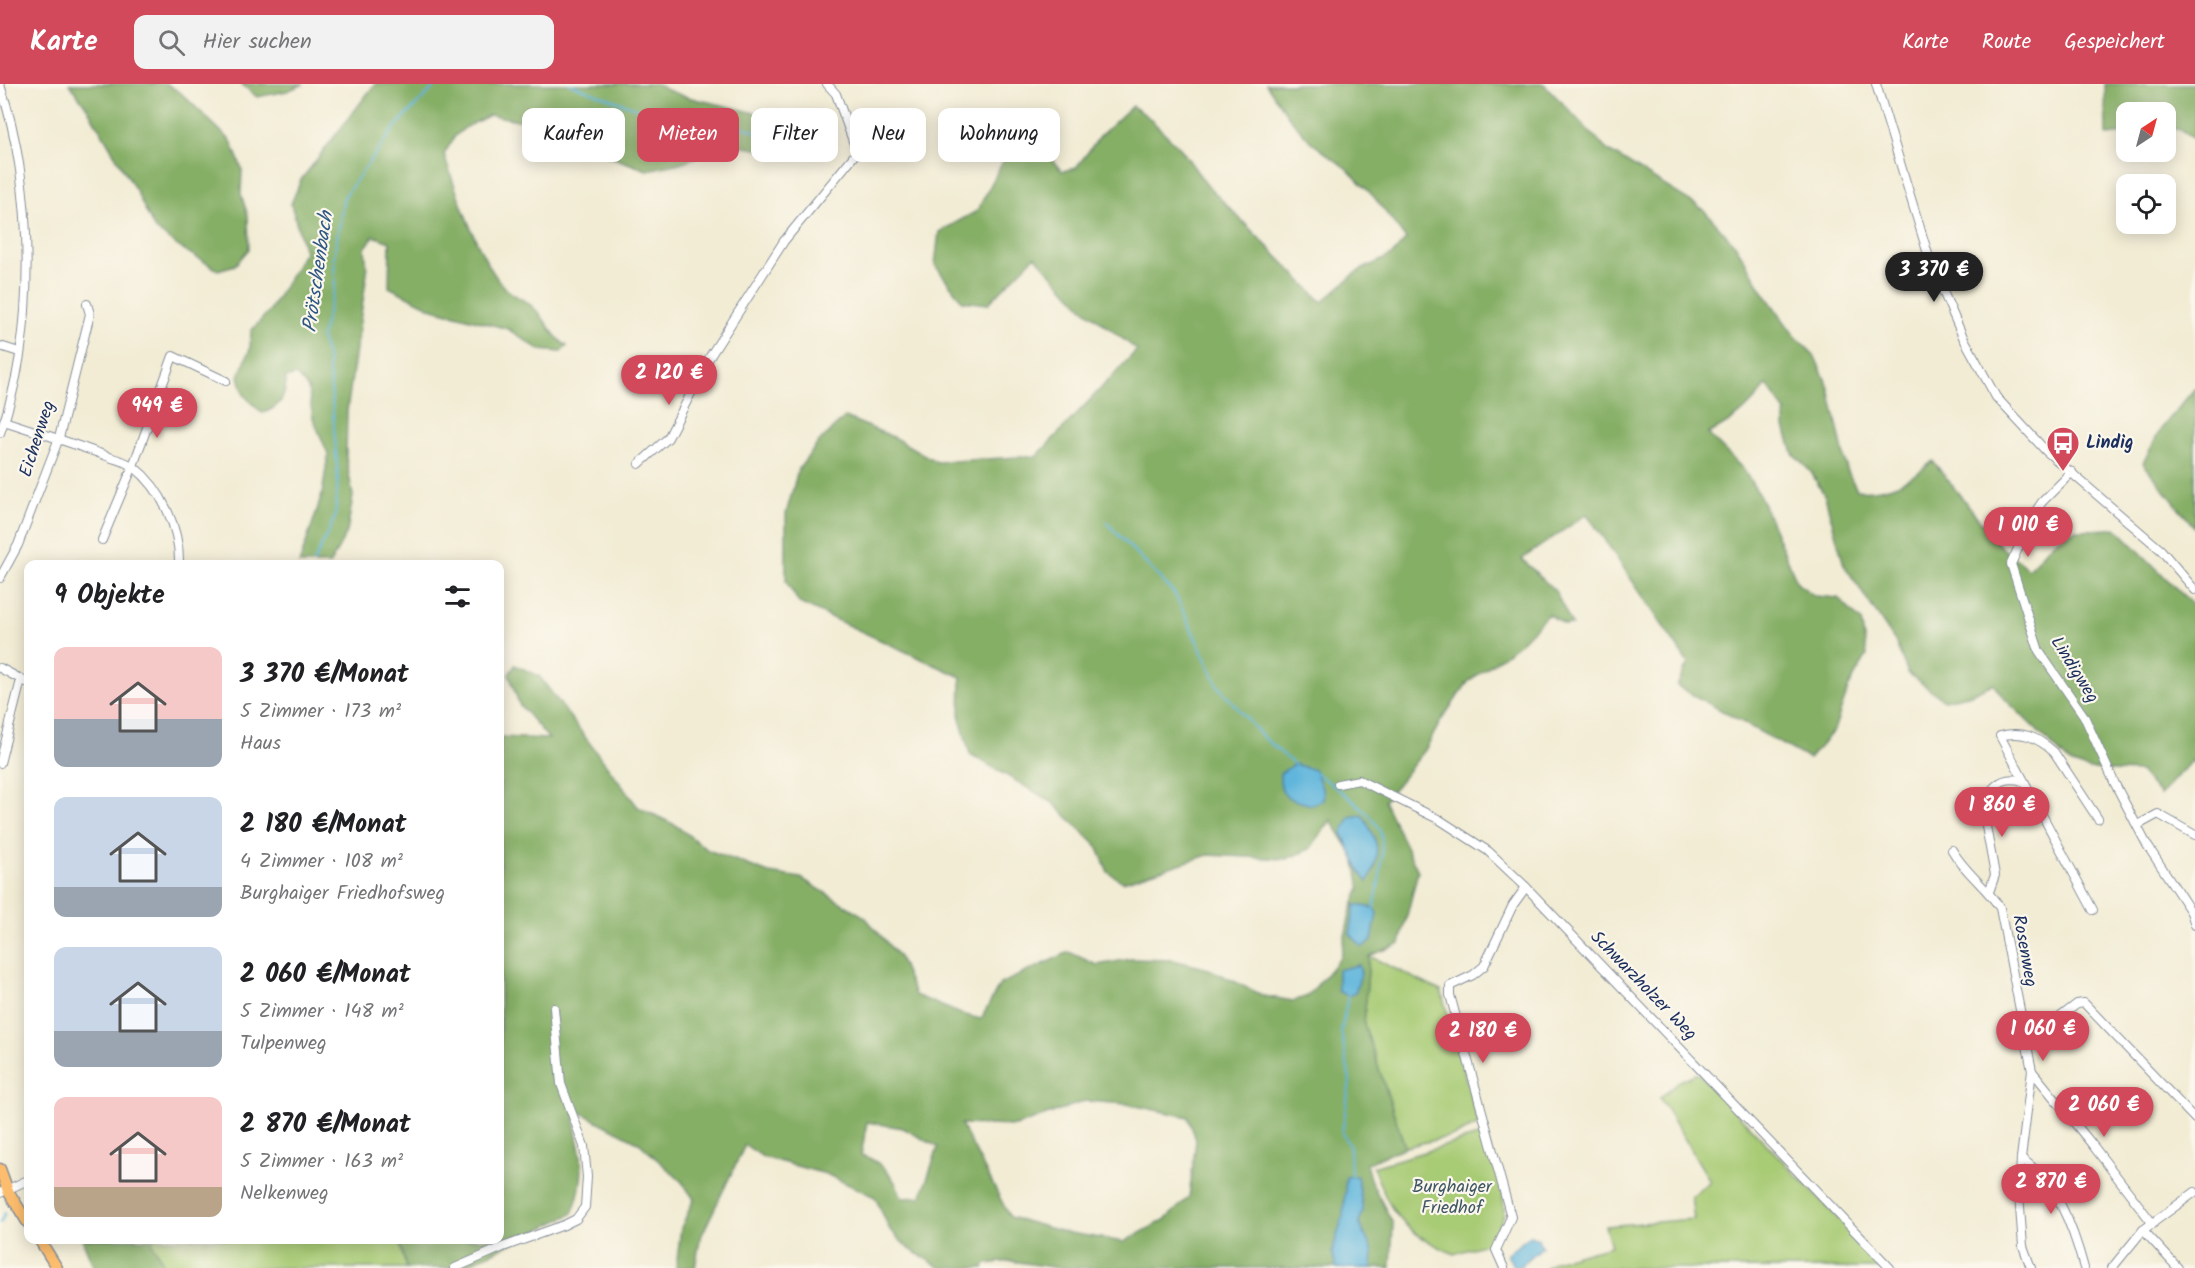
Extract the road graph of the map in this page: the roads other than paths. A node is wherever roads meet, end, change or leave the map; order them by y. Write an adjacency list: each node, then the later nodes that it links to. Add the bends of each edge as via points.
1 (0, 84): 6 (street, via 16,136 25,200 27,261)
2 (827, 84): 11 (street, via 836,94 857,152 784,241 709,358 668,438)
3 (1876, 84): 13 (street, via 1931,264 1964,337 1996,397 2021,427)
4 (87, 304): 10 (street, Eichenweg, via 90,314)
5 (0, 346): 6 (street)
6 (19, 352): 8 (street)
7 (226, 381): 12 (street, via 173,356)
8 (4, 421): 9 (street); 10 (street)
9 (0, 433)
10 (59, 438): 12 (street); 16 (street, Eichenweg, via 18,545)
11 (639, 464)
12 (133, 466): 14 (street); 15 (street, via 165,508 174,527)
13 (2072, 472): 17 (street, via 2161,550); 25 (street, Lindigweg, via 2033,514 2012,564 2039,651 2085,716)
14 (102, 540)
15 (178, 560)
16 (0, 578)
17 (2195, 590)
18 (0, 668): 19 (street)
19 (24, 681)
20 (24, 685): 21 (street)
21 (0, 763)
22 (2022, 781): 24 (street, via 2000,736 2015,732 2045,744); 29 (street, via 2005,780 1988,793 1984,802 1995,875); 30 (street)
23 (1338, 784): 28 (street, Schwarzholzer Weg, via 1359,780 1440,820 1488,851)
24 (2098, 819)
25 (2138, 825): 26 (street, via 2158,814); 31 (street, Lindigweg)
26 (2195, 835)
27 (1952, 850): 29 (street, Rosenweg, via 1968,874)
28 (1526, 887): 47 (street, via 1513,905 1484,966 1450,986 1511,1217 1496,1250); 48 (street, Schwarzholzer Weg)
29 (1989, 892): 33 (street, Rosenweg, via 2000,908)
30 (2093, 910)
31 (2195, 925)
32 (555, 1008): 46 (street, via 561,1084 584,1146 585,1207 576,1219 564,1225)
33 (2025, 1044): 34 (street, Rosenweg); 35 (street, via 2077,1004 2084,1003)
34 (2032, 1071): 36 (street, Rosenweg); 42 (street)
35 (2195, 1119)
36 (2021, 1158): 49 (street, Rosenweg, via 2023,1246); 50 (street, via 2047,1182 2076,1240)
37 (0, 1169): 39 (main road)
38 (24, 1182): 39 (street)
39 (4, 1192): 41 (main road)
40 (2195, 1192): 42 (street)
41 (24, 1218)
42 (2153, 1224): 43 (street)
43 (2144, 1230): 51 (street); 52 (street)
44 (42, 1244): 45 (main road)
45 (57, 1268)
46 (455, 1268)
47 (1504, 1268)
48 (1890, 1268)
49 (2031, 1268)
50 (2084, 1268)
51 (2112, 1268)
52 (2178, 1268)

